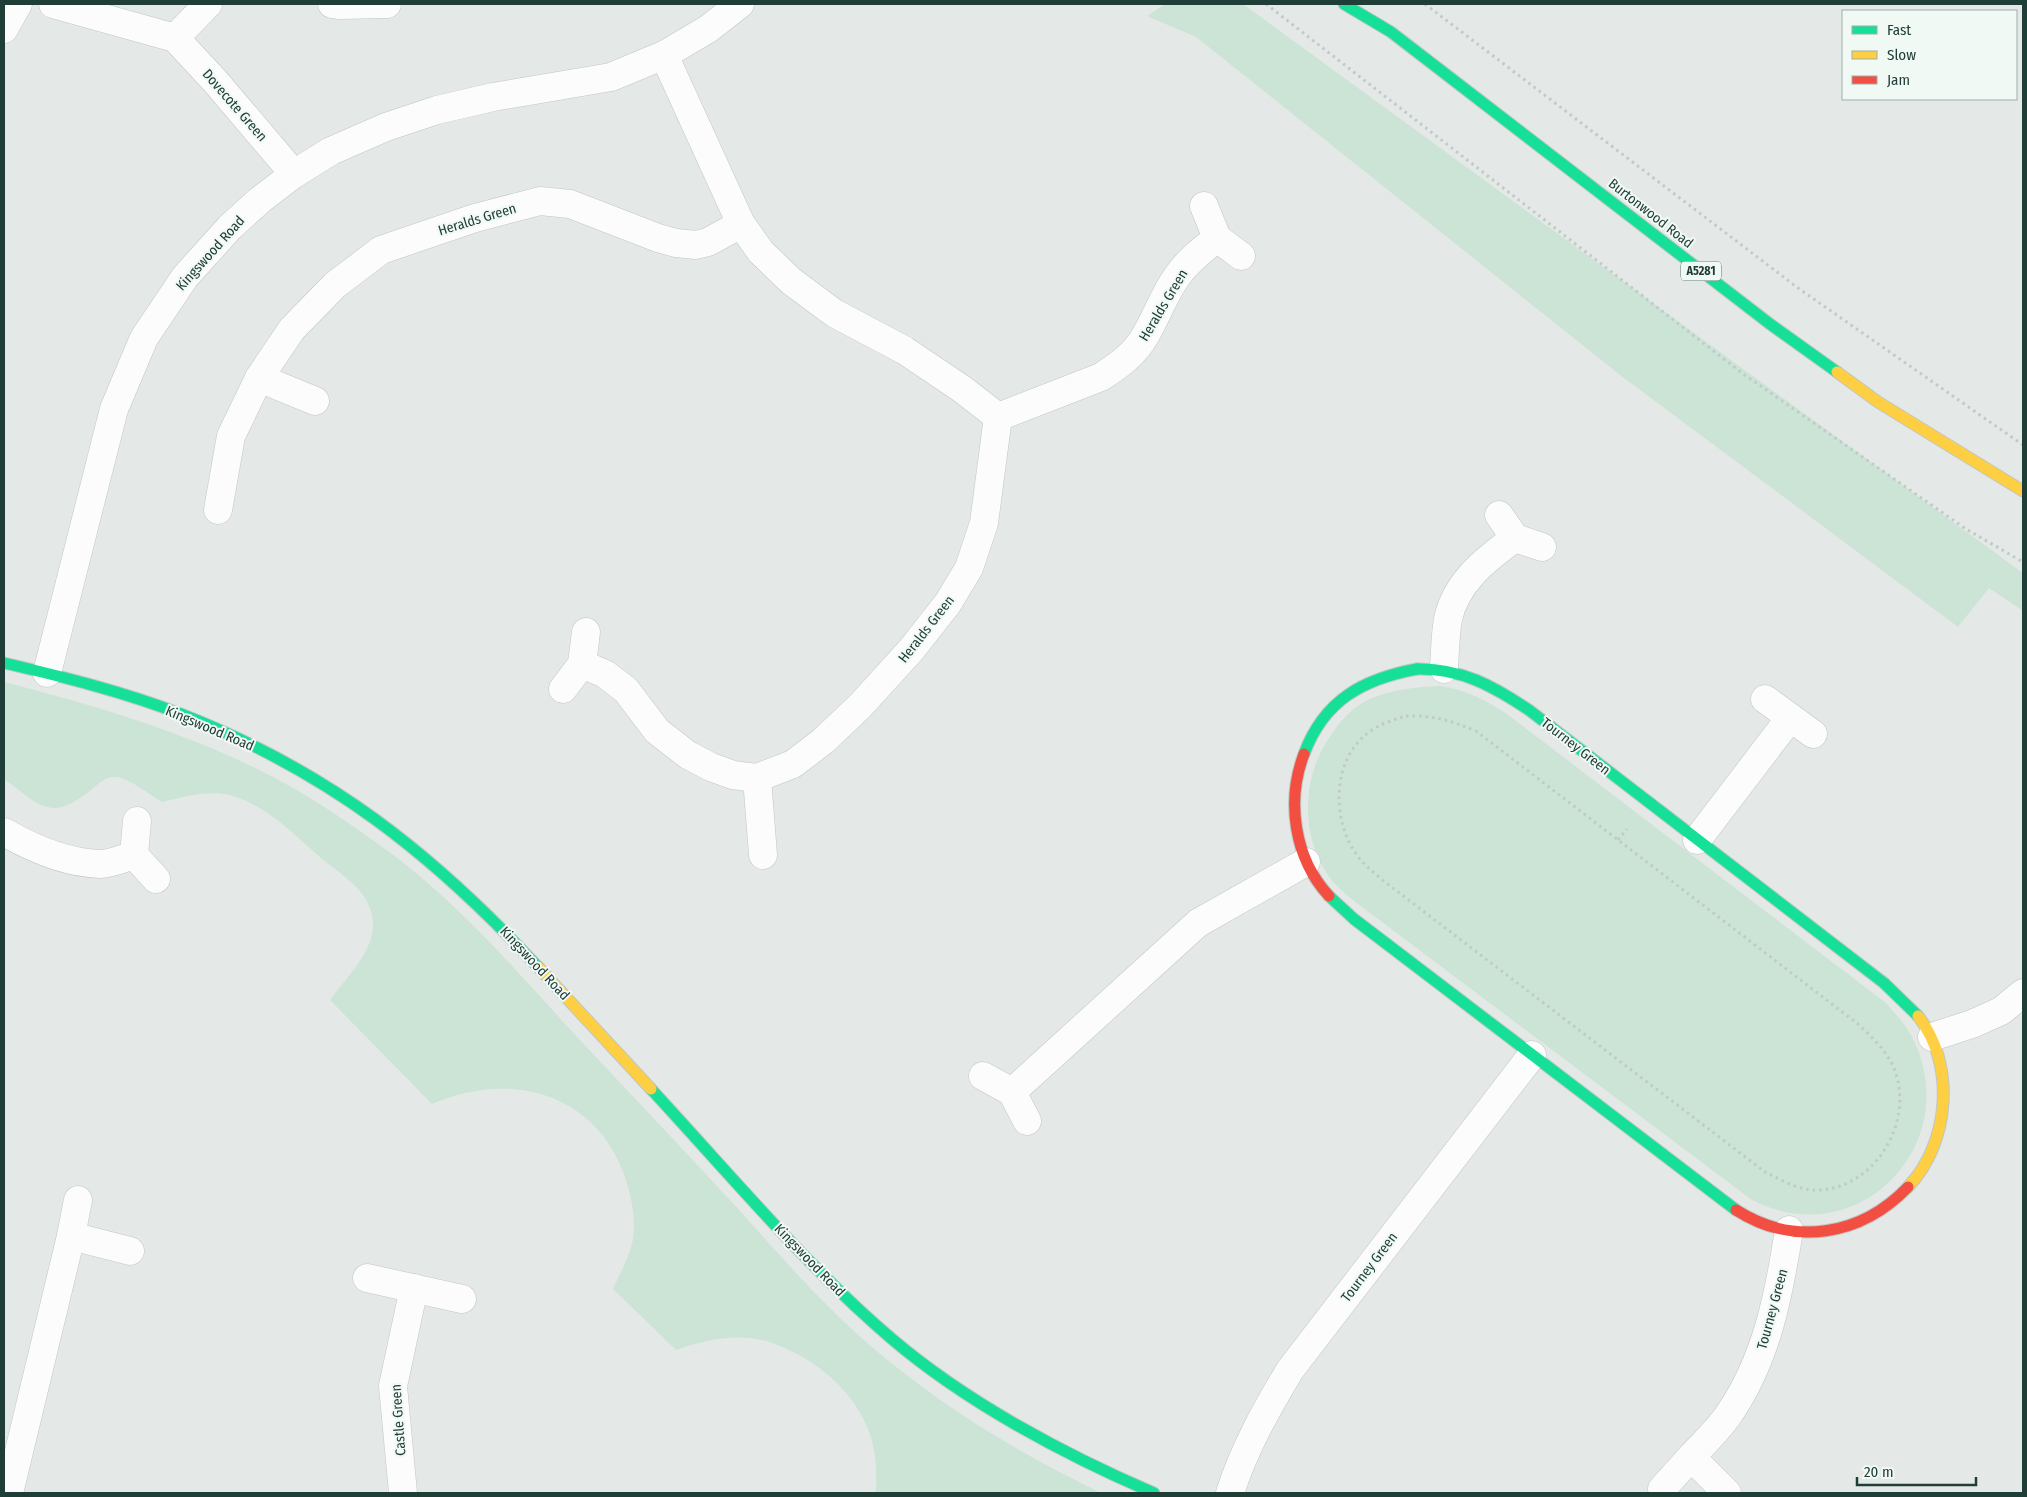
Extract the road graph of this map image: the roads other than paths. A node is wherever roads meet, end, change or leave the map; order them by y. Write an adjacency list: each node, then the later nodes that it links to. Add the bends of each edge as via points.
1 (18, 4): 9 (street)
2 (53, 4): 11 (street)
3 (208, 4): 11 (street)
4 (332, 4): 5 (street)
5 (387, 4)
6 (740, 4): 12 (street, Kingswood Road, via 708,29)
7 (1344, 4): 10 (street, Burtonwood Road / A5281)
8 (1364, 4): 10 (street, Burtonwood Road / A5281)
9 (4, 29)
10 (1391, 32): 21 (street, Burtonwood Road / A5281, via 1777,329 1878,402)
11 (175, 38): 13 (street, Dovecote Green)
12 (664, 55): 13 (street, Kingswood Road, via 611,77 437,110 386,127 331,151); 15 (street)
13 (294, 174): 30 (street, Kingswood Road, via 230,227 185,277 144,338 114,409)
14 (1204, 206): 16 (street)
15 (741, 224): 18 (street, Heralds Green, via 696,245 676,244 570,204 540,201 475,218 381,250 335,285 310,310 292,329); 20 (street, via 761,252 791,281 834,313 904,350)
16 (1217, 238): 17 (street); 20 (street, Heralds Green, via 1178,275 1145,337 1114,368 1101,377)
17 (1241, 256)
18 (259, 378): 19 (street); 22 (street, Heralds Green, via 231,436)
19 (315, 401)
20 (998, 417): 35 (street, Heralds Green, via 984,523 969,568 948,603 911,650 823,741 793,764)
21 (2023, 491)
22 (218, 510)
23 (1499, 514): 24 (street)
24 (1515, 538): 25 (street); 29 (street, via 1485,560 1454,600 1448,620)
25 (1542, 548)
26 (586, 632): 28 (street)
27 (4, 663): 30 (street)
28 (582, 664): 31 (street); 35 (street, Heralds Green, via 605,674 626,690 657,731 688,755 733,775)
29 (1444, 670): 38 (street, Tourney Green, via 1472,677 1529,710); 41 (street, Tourney Green, via 1417,669 1372,680 1338,702 1316,729 1294,783 1292,810)
30 (47, 674): 61 (street, Kingswood Road, via 116,692 236,737 288,762 387,826 454,880 491,917 780,1229 848,1299 894,1340 1000,1415 1064,1452)
31 (563, 689)
32 (1766, 699): 33 (street)
33 (1790, 718): 34 (street); 38 (street)
34 (1812, 734)
35 (757, 778): 39 (street)
36 (137, 821): 40 (street)
37 (4, 832): 40 (street, via 21,842 65,858 102,864)
38 (1698, 840): 44 (street, Tourney Green, via 1884,983 1917,1015)
39 (763, 854)
40 (134, 855): 42 (street)
41 (1306, 862): 45 (street, Tourney Green, via 1335,903); 47 (street, via 1198,922)
42 (156, 879)
43 (2023, 993): 44 (street, via 2001,1011)
44 (1932, 1038): 50 (street, Tourney Green, via 1941,1065 1943,1093 1940,1123 1932,1152 1919,1176 1874,1215 1851,1225 1816,1231)
45 (1532, 1054): 50 (street, Tourney Green, via 1738,1211 1762,1223); 62 (street, Tourney Green, via 1290,1370 1259,1422)
46 (983, 1076): 47 (street)
47 (1012, 1092): 48 (street)
48 (1027, 1121)
49 (78, 1200): 51 (street)
50 (1789, 1230): 57 (street, Tourney Green, via 1765,1343 1747,1385 1728,1415)
51 (71, 1236): 52 (street); 56 (street)
52 (130, 1251)
53 (367, 1278): 54 (street)
54 (414, 1288): 55 (street); 60 (street, Castle Green, via 393,1386)
55 (462, 1299)
56 (13, 1426): 59 (street)
57 (1691, 1457): 58 (street, Tourney Green); 63 (street)
58 (1662, 1489)
59 (9, 1493)
60 (403, 1493)
61 (1154, 1493)
62 (1230, 1493)
63 (1727, 1493)

